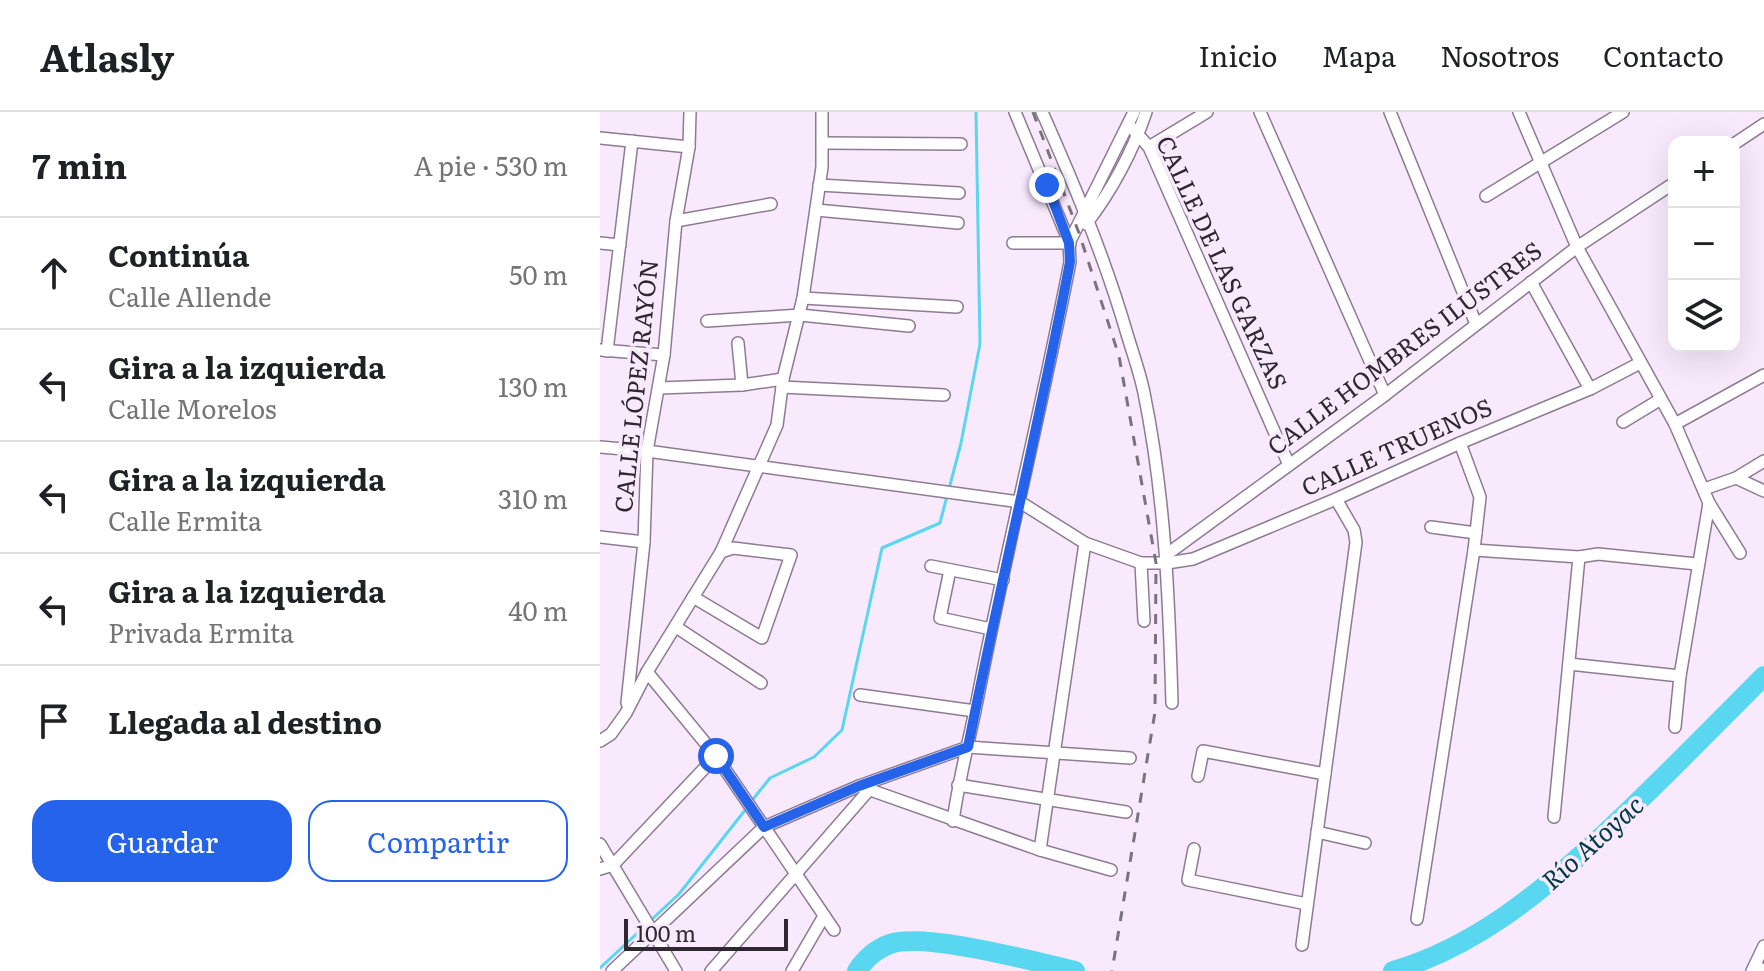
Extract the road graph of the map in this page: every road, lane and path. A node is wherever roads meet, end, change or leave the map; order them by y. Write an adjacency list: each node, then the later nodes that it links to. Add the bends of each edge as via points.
1 (690, 112): 21 (street, CALLE LÓPEZ RAYÓN)
2 (822, 112): 19 (street)
3 (1015, 112): 36 (street)
4 (1042, 112): 30 (street)
5 (1134, 112): 14 (street)
6 (1146, 112): 15 (street)
7 (1207, 112): 22 (street)
8 (1260, 112): 55 (street)
9 (1390, 112): 43 (street)
10 (1534, 112): 12 (street)
11 (1623, 112): 23 (street)
12 (1521, 116): 23 (street)
13 (1764, 124): 17 (street)
14 (1129, 125): 15 (street, CALLE DE LAS GARZAS); 30 (street)
15 (1138, 135): 22 (street, CALLE DE LAS GARZAS); 30 (street, via 1098,209)
16 (600, 138): 18 (street)
17 (1740, 140)
18 (632, 141): 21 (street); 35 (street)
19 (823, 143): 20 (street); 24 (street)
20 (961, 144)
21 (689, 147): 31 (street, CALLE LÓPEZ RAYÓN)
22 (1149, 147): 63 (street, CALLE DE LAS GARZAS)
23 (1540, 161): 27 (street); 37 (street)
24 (819, 185): 26 (street); 29 (street)
25 (1668, 187): 37 (street, CALLE HOMBRES ILUSTRES)
26 (959, 193)
27 (1486, 196)
28 (771, 204): 31 (street)
29 (816, 210): 32 (street); 39 (street)
30 (1086, 217): 36 (street); 80 (street, via 1144,390)
31 (676, 221): 47 (street, CALLE LÓPEZ RAYÓN)
32 (958, 223)
33 (600, 243): 35 (street)
34 (1013, 243): 36 (street)
35 (620, 245): 46 (street)
36 (1072, 247): 69 (street)
37 (1577, 247): 38 (street, CALLE HOMBRES ILUSTRES); 48 (street)
38 (1531, 282): 43 (street, CALLE HOMBRES ILUSTRES); 53 (street)
39 (803, 298): 40 (street); 41 (street)
40 (957, 307)
41 (800, 315): 42 (street); 44 (street); 50 (street)
42 (707, 321)
43 (1476, 324): 55 (street, CALLE HOMBRES ILUSTRES)
44 (909, 326)
45 (738, 343): 51 (street)
46 (604, 350): 47 (street)
47 (664, 355): 52 (street, CALLE LÓPEZ RAYÓN)
48 (1640, 363): 53 (street, CALLE TRUENOS); 56 (street)
49 (1764, 375): 58 (street)
50 (783, 383): 51 (street); 54 (street); 64 (street, via 777,425)
51 (742, 385): 52 (street)
52 (659, 388): 61 (street, CALLE LÓPEZ RAYÓN)
53 (1590, 389): 59 (street, CALLE TRUENOS)
54 (944, 395)
55 (1385, 395): 63 (street, CALLE HOMBRES ILUSTRES)
56 (1661, 399): 57 (street); 58 (street)
57 (1623, 422)
58 (1675, 424): 66 (street)
59 (1460, 443): 68 (street, CALLE TRUENOS); 72 (street, via 1480,497)
60 (600, 447): 61 (street)
61 (647, 451): 64 (street); 74 (street, CALLE LÓPEZ RAYÓN)
62 (1764, 461): 65 (street)
63 (1289, 465): 80 (street, CALLE HOMBRES ILUSTRES)
64 (758, 467): 69 (street); 77 (street)
65 (1736, 478): 66 (street); 67 (street)
66 (1704, 489): 70 (street)
67 (1764, 491)
68 (1336, 499): 80 (street, CALLE TRUENOS, via 1193,559); 104 (street, via 1356,542)
69 (1020, 502): 75 (street); 85 (street)
70 (1709, 503): 78 (street); 82 (street)
71 (1431, 527): 72 (street)
72 (1476, 533): 76 (street)
73 (600, 537): 74 (street)
74 (644, 542): 97 (street, CALLE LÓPEZ RAYÓN)
75 (1085, 543): 81 (street); 101 (street)
76 (1474, 550): 79 (street); 124 (street)
77 (721, 552): 86 (street); 86 (street, via 733,548 791,555 762,638)
78 (1740, 553)
79 (1579, 557): 82 (street, via 1598,554); 90 (street)
80 (1166, 559): 81 (street); 95 (street)
81 (1141, 563): 87 (street)
82 (1697, 564): 92 (street)
83 (931, 566): 84 (street)
84 (950, 570): 85 (street); 89 (street, via 940,618)
85 (1003, 580): 89 (street)
86 (693, 597): 88 (street)
87 (1144, 621)
88 (676, 627): 91 (street); 93 (street)
89 (991, 629): 96 (street)
90 (1569, 664): 92 (street); 110 (street)
91 (647, 672): 97 (street); 102 (street)
92 (1680, 676): 98 (street)
93 (761, 683)
94 (860, 695): 96 (street)
95 (1172, 703)
96 (975, 711): 100 (street)
97 (626, 713): 99 (street)
98 (1675, 727)
99 (600, 741)
100 (968, 747): 101 (street); 106 (street); 107 (street)
101 (1055, 755): 103 (street); 108 (street)
102 (716, 756): 112 (street); 118 (street)
103 (1130, 758)
104 (1325, 774): 105 (street, via 1203,751); 113 (street)
105 (1198, 776)
106 (958, 785): 108 (street); 111 (street)
107 (864, 788): 111 (street); 112 (street); 121 (street)
108 (1048, 799): 109 (street); 117 (street)
109 (1126, 812)
110 (1554, 817)
111 (953, 821): 117 (street)
112 (764, 827): 121 (street); 125 (street)
113 (1317, 832): 114 (street); 122 (street)
114 (1365, 843)
115 (600, 844): 118 (street)
116 (1194, 849): 122 (street, via 1188,880)
117 (1040, 850): 120 (street)
118 (613, 865): 119 (street); 125 (street)
119 (600, 869)
120 (1111, 870)
121 (796, 876): 123 (street); 130 (street)
122 (1307, 904): 127 (street)
123 (824, 916): 126 (street); 131 (street)
124 (1417, 919)
125 (653, 930): 128 (street); 129 (street)
126 (834, 930)
127 (1302, 945)
128 (612, 971)
129 (676, 971)
130 (711, 971)
131 (792, 971)

